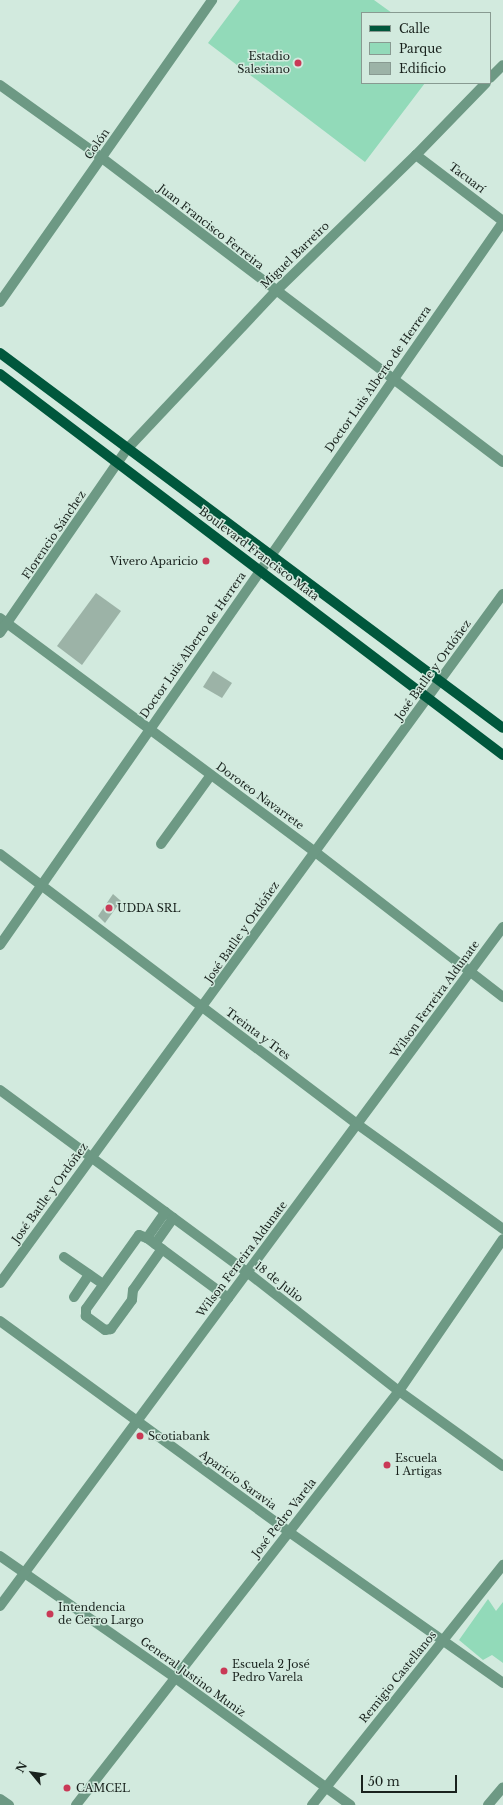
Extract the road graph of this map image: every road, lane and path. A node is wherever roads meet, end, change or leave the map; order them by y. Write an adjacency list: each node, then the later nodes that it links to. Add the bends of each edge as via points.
1 (212, 0): 7 (street, Colón)
2 (503, 65): 3 (street)
3 (491, 77)
4 (485, 84): 6 (street, Miguel Barreiro)
5 (0, 85): 7 (street, Juan Francisco Ferreira)
6 (416, 155): 8 (street, Tacuarí); 9 (street, Miguel Barreiro)
7 (102, 158): 9 (street, Juan Francisco Ferreira); 10 (street, Colón)
8 (503, 221): 13 (street, Doctor Luis Alberto de Herrera)
9 (275, 292): 13 (street, Juan Francisco Ferreira); 14 (street, Miguel Barreiro)
10 (0, 302)
11 (0, 353): 14 (main road, Boulevard Francisco Mata)
12 (0, 374): 16 (main road, Boulevard Francisco Mata)
13 (393, 380): 15 (street, Juan Francisco Ferreira); 17 (street, Doctor Luis Alberto de Herrera)
14 (127, 449): 16 (street, Florencio Sánchez); 17 (main road, Boulevard Francisco Mata)
15 (503, 462)
16 (117, 463): 18 (main road, Boulevard Francisco Mata); 20 (street, Florencio Sánchez)
17 (270, 556): 18 (street, Doctor Luis Alberto de Herrera); 22 (main road, Boulevard Francisco Mata)
18 (261, 570): 23 (main road, Boulevard Francisco Mata); 25 (street, Doctor Luis Alberto de Herrera)
19 (503, 594): 22 (street, José Batlle y Ordóñez)
20 (4, 621): 21 (street, Florencio Sánchez); 25 (street, Doroteo Navarrete)
21 (0, 634)
22 (440, 680): 23 (street, José Batlle y Ordóñez); 24 (main road, Boulevard Francisco Mata)
23 (428, 697): 26 (main road, Boulevard Francisco Mata); 29 (street, José Batlle y Ordóñez)
24 (503, 728)
25 (149, 729): 27 (street, Doroteo Navarrete); 31 (street, Doctor Luis Alberto de Herrera)
26 (503, 755)
27 (211, 774): 28 (street); 29 (street, Doroteo Navarrete)
28 (161, 844)
29 (314, 851): 34 (street, Doroteo Navarrete); 36 (street, José Batlle y Ordóñez)
30 (0, 854): 31 (street, Treinta y Tres)
31 (42, 885): 33 (street, Doctor Luis Alberto de Herrera); 36 (street, Treinta y Tres)
32 (503, 927): 34 (street, Wilson Ferreira Aldunate)
33 (0, 945)
34 (470, 972): 35 (street, Doroteo Navarrete); 38 (street, Wilson Ferreira Aldunate)
35 (503, 997)
36 (203, 1007): 38 (street, Treinta y Tres); 39 (street, José Batlle y Ordóñez)
37 (0, 1090): 39 (street, 18 de Julio)
38 (357, 1124): 41 (street, Treinta y Tres); 45 (street, Wilson Ferreira Aldunate)
39 (91, 1158): 40 (street, 18 de Julio); 47 (street, José Batlle y Ordóñez)
40 (169, 1215): 43 (street); 45 (street, 18 de Julio)
41 (503, 1229)
42 (503, 1240): 52 (street, José Pedro Varela)
43 (155, 1244): 48 (street, via 143,1235 137,1237); 48 (street, via 133,1290 132,1300 108,1330 85,1312); 50 (street)
44 (64, 1257): 46 (street)
45 (247, 1272): 50 (street, Wilson Ferreira Aldunate); 52 (street, 18 de Julio)
46 (89, 1275): 48 (street); 49 (street)
47 (0, 1283)
48 (103, 1284)
49 (74, 1297)
50 (228, 1298): 53 (street, Wilson Ferreira Aldunate)
51 (0, 1321): 53 (street, Aparicio Saravia)
52 (399, 1391): 54 (street, 18 de Julio); 55 (street, José Pedro Varela)
53 (137, 1421): 55 (street, Aparicio Saravia); 58 (street, Wilson Ferreira Aldunate)
54 (503, 1466)
55 (289, 1532): 60 (street, Aparicio Saravia); 61 (street, José Pedro Varela)
56 (0, 1556): 58 (street, General Justino Muniz)
57 (503, 1565): 60 (street, Remigio Castellanos)
58 (23, 1573): 59 (street, Wilson Ferreira Aldunate); 61 (street, General Justino Muniz)
59 (0, 1606)
60 (444, 1640): 62 (street, Aparicio Saravia); 64 (street, Remigio Castellanos)
61 (174, 1677): 64 (street, General Justino Muniz); 67 (street, José Pedro Varela)
62 (503, 1683)
63 (503, 1787): 70 (street)
64 (326, 1788): 68 (street, Remigio Castellanos); 69 (street, General Justino Muniz)
65 (0, 1799): 66 (street)
66 (9, 1805)
67 (76, 1805)
68 (312, 1805)
69 (350, 1805)
70 (488, 1805)

